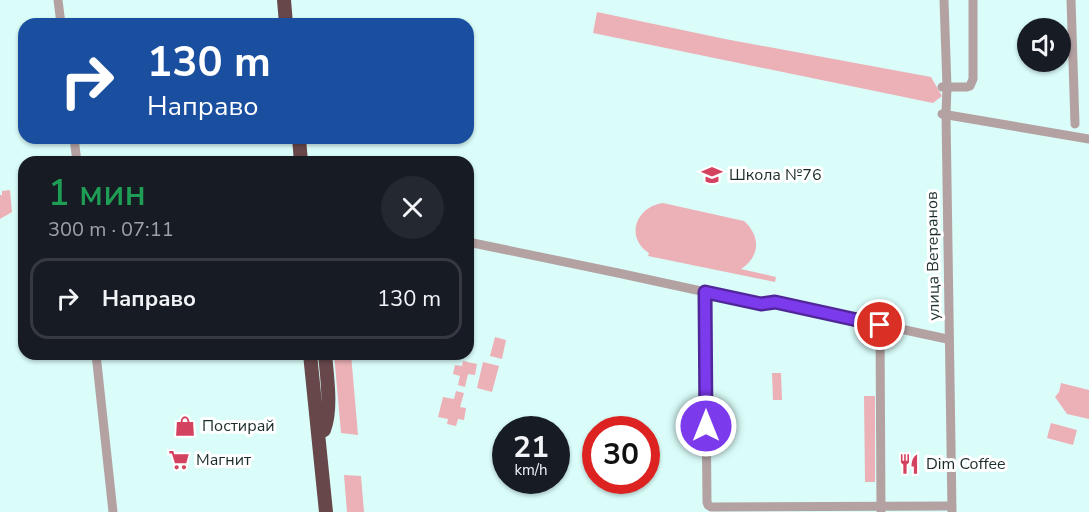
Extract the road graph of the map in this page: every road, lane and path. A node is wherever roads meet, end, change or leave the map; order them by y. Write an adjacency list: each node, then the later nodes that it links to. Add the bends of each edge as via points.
1 (58, 0): 7 (street)
2 (276, 0): 8 (highway)
3 (284, 0): 9 (highway)
4 (942, 0): 10 (street, улица Ветеранов)
5 (973, 0): 10 (street, via 972,83 967,87)
6 (1071, 0): 12 (street)
7 (60, 18)
8 (278, 18)
9 (286, 18)
10 (944, 87): 11 (street, улица Ветеранов)
11 (944, 114): 13 (street); 17 (street, улица Ветеранов); 25 (street, улица Ветеранов)
12 (1075, 124)
13 (1089, 139)
14 (474, 243): 15 (street)
15 (705, 292): 16 (street, via 761,304 775,302); 23 (street, via 708,505)
16 (880, 325): 17 (street); 23 (street)
17 (947, 339): 25 (street, улица Ветеранов)
18 (97, 360): 26 (street)
19 (311, 360): 24 (highway)
20 (318, 360): 22 (highway)
21 (325, 360): 22 (highway, via 328,421)
22 (324, 430): 24 (highway)
23 (881, 509): 25 (street)
24 (327, 510)
25 (950, 510)
26 (113, 512)

